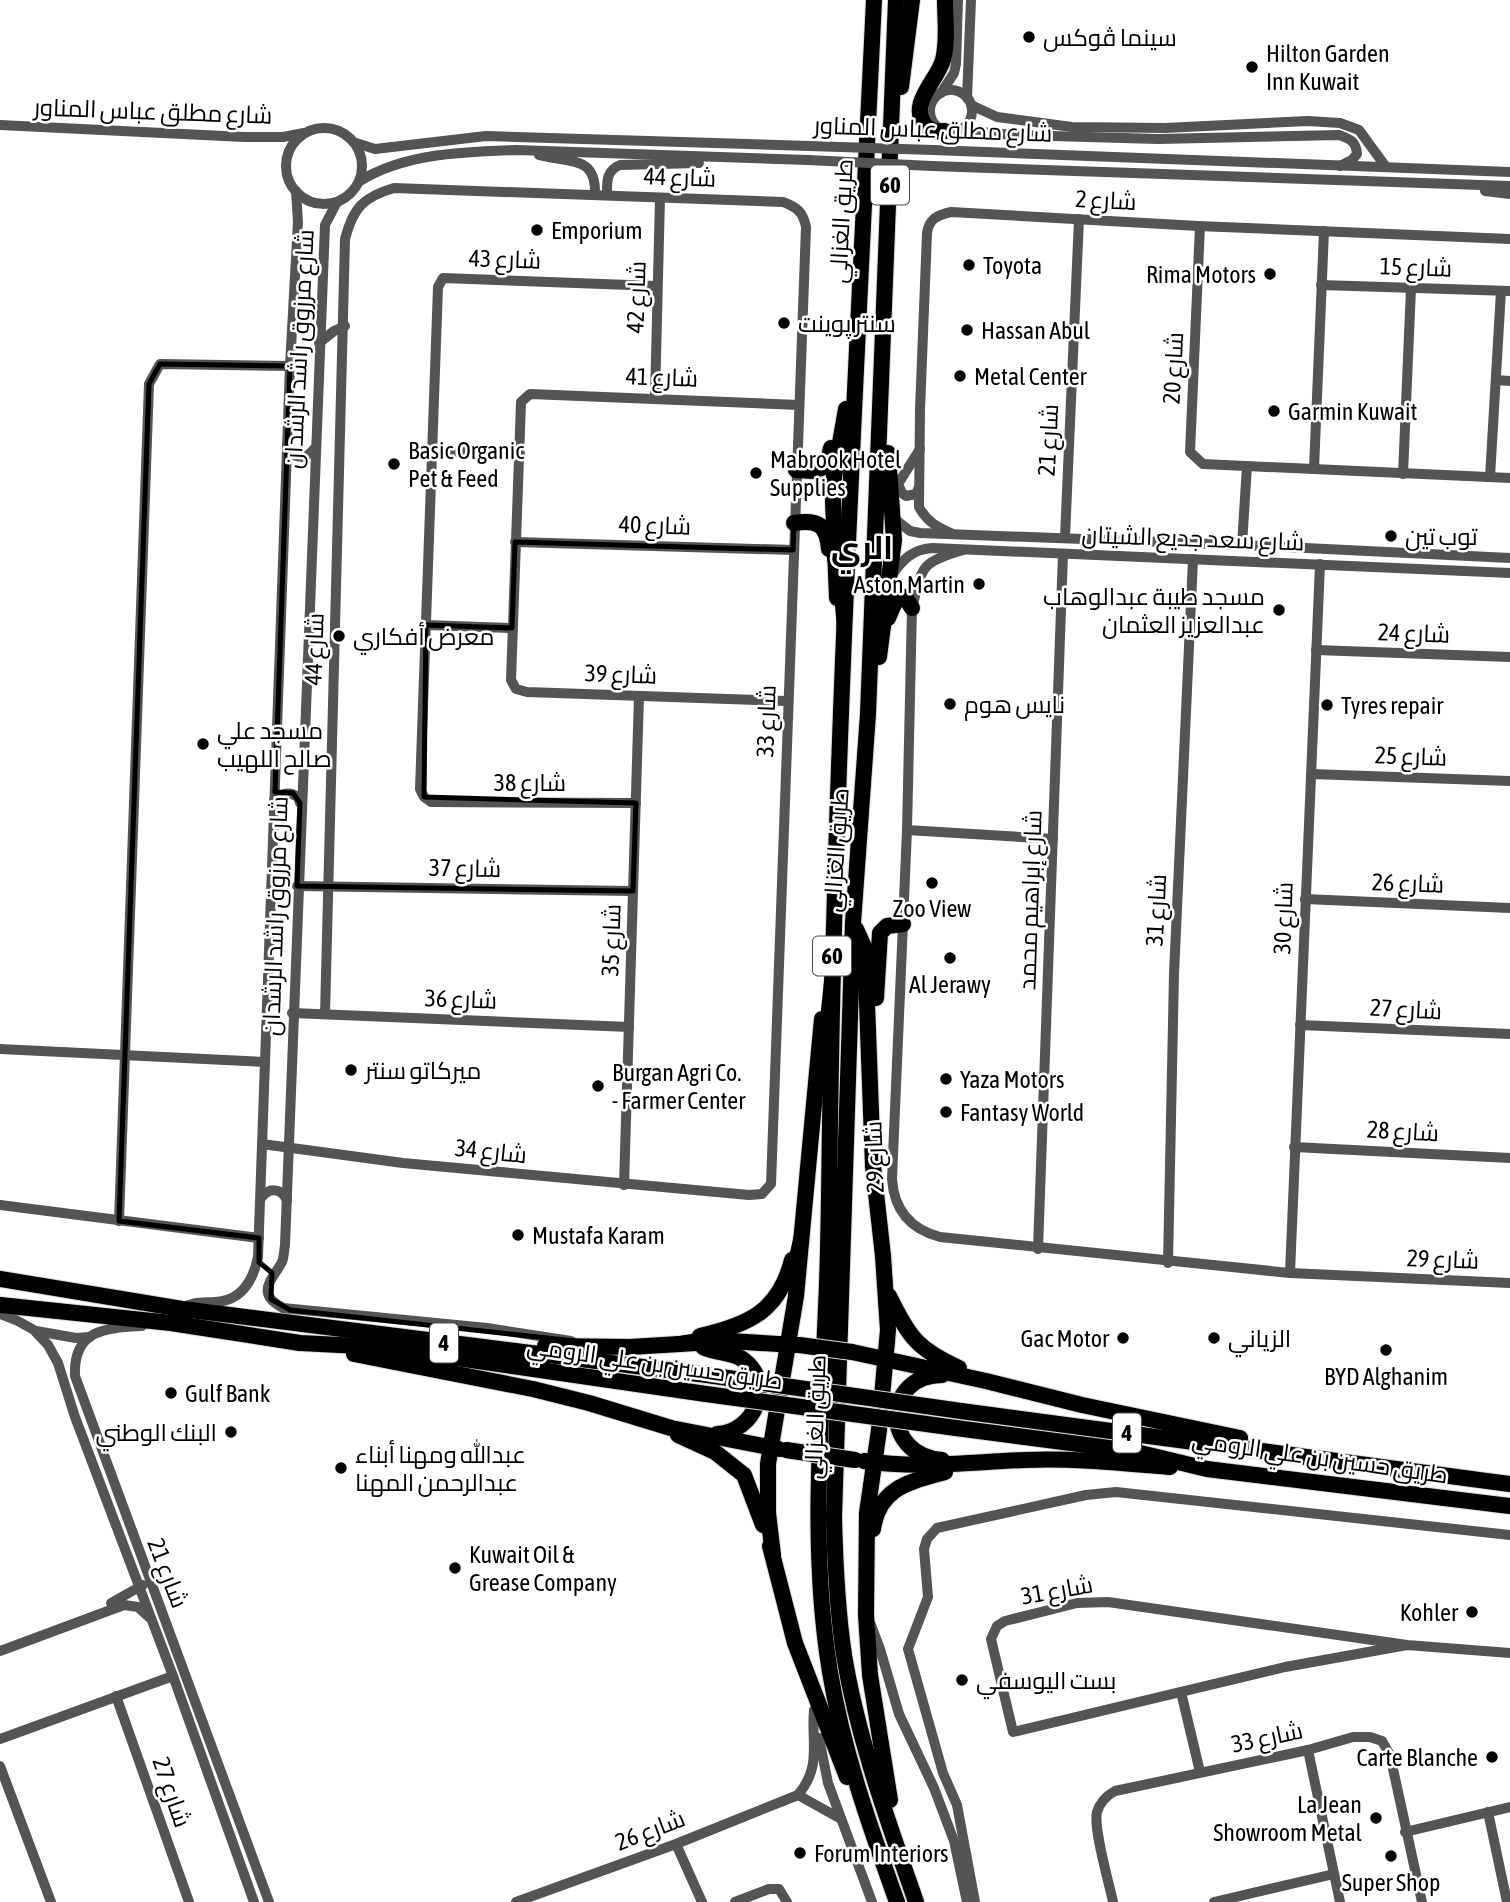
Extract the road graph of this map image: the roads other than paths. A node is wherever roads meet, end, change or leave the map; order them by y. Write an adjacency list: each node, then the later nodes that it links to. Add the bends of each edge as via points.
1 (896, 0): 11 (highway, طريق الغزالي / 60)
2 (912, 0): 11 (highway, via 905,69)
3 (945, 0): 12 (highway, via 943,60 920,110 926,127 935,132)
4 (958, 0): 7 (street, via 956,64)
5 (971, 0): 8 (street)
6 (872, 3): 43 (highway, طريق الغزالي / 60)
7 (941, 93): 8 (street, via 953,91); 12 (street, via 931,113 937,126)
8 (969, 101): 12 (street, via 970,120); 14 (street, via 997,117)
9 (1307, 121): 14 (street); 15 (street); 20 (street, via 1340,123 1359,130)
10 (0, 125): 13 (street, شارع مطلق عباس المناور, via 244,137)
11 (892, 127): 44 (highway, طريق الغزالي / 60)
12 (952, 130): 14 (street, via 1014,135)
13 (304, 133): 16 (street, via 332,128); 25 (street, via 286,160 289,182)
14 (1162, 133): 15 (street)
15 (1308, 134): 19 (street, via 1339,135 1357,145 1352,160)
16 (356, 143): 19 (street, شارع مطلق عباس المناور, bridge, via 375,149 486,136); 22 (street, via 363,162)
17 (516, 150): 18 (street, شارع مطلق عباس المناور); 22 (street, شارع مطلق عباس المناور, via 399,163); 27 (street, via 590,168)
18 (731, 158): 23 (street, شارع مطلق عباس المناور, bridge); 27 (street, via 620,165 607,175)
19 (1338, 167): 20 (street, شارع مطلق عباس المناور)
20 (1386, 167): 21 (street, شارع مطلق عباس المناور)
21 (1510, 172)
22 (360, 181): 29 (street, via 347,198)
23 (1462, 184): 24 (street, شارع مطلق عباس المناور); 26 (street)
24 (1510, 186)
25 (296, 191): 29 (street, via 315,203); 42 (street, شارع مرزوق راشد الرشدان)
26 (1510, 194)
27 (601, 195): 28 (street, شارع 44); 40 (street, شارع 44, via 394,188 376,193 360,204 345,239)
28 (660, 198): 30 (street, شارع 44); 36 (street, شارع 42)
29 (337, 202): 39 (street, شارع مرزوق راشد الرشدان, via 325,225)
30 (793, 205): 49 (street, شارع 33, via 806,227)
31 (1079, 219): 32 (street, شارع 2); 53 (street, شارع 2, via 951,212 932,220 927,233); 68 (street, شارع 21)
32 (1200, 226): 33 (street, شارع 2); 56 (street, شارع 20, via 1190,452 1203,464)
33 (1324, 232): 34 (street, شارع 2); 35 (street)
34 (1510, 239)
35 (1321, 285): 37 (street, شارع 15); 57 (street)
36 (657, 286): 48 (street, شارع 42); 54 (street, شارع 43, via 443,278 438,287)
37 (1411, 288): 38 (street, شارع 15); 59 (street)
38 (1505, 291): 45 (street)
39 (321, 315): 40 (street); 41 (street, شارع مرزوق راشد الرشدان)
40 (345, 326): 41 (street); 101 (street, شارع 44)
41 (319, 343): 52 (street, شارع مرزوق راشد الرشدان)
42 (290, 366): 51 (street, شارع مرزوق راشد الرشدان); 115 (street, via 160,364 149,384)
43 (857, 369): 50 (highway); 88 (highway, طريق الغزالي / 60)
44 (882, 370): 63 (highway); 91 (highway, طريق الغزالي / 60)
45 (1496, 380): 46 (street); 60 (street)
46 (1510, 381)
47 (525, 397): 48 (street, شارع 41); 55 (street, شارع 39, via 521,402)
48 (655, 398): 49 (street, شارع 41)
49 (799, 405): 58 (street, شارع 33)
50 (847, 407): 58 (highway, via 837,421 827,466); 81 (highway, via 834,477)
51 (288, 446): 52 (street, via 299,457); 95 (street, شارع مرزوق راشد الرشدان)
52 (314, 449): 96 (street, شارع مرزوق راشد الرشدان)
53 (920, 449): 62 (street, شارع 2); 62 (street, via 898,484 906,496 916,494)
54 (433, 451): 55 (street); 83 (street, شارع 43)
55 (520, 454): 69 (street, شارع 39)
56 (1247, 466): 57 (street, شارع 20); 70 (street)
57 (1314, 469): 59 (street, شارع 20)
58 (796, 470): 64 (street, شارع 33)
59 (1403, 474): 60 (street, شارع 20)
60 (1490, 477): 61 (street, شارع 20)
61 (1510, 478)
62 (919, 487): 65 (street, شارع 2, via 919,506 926,519)
63 (892, 516): 65 (street, شارع سعد جديع الشيتان, via 910,531); 80 (highway)
64 (794, 523): 71 (street, شارع 33); 81 (highway, via 817,524 828,533)
65 (953, 534): 66 (street, شارع سعد جديع الشيتان)
66 (1008, 535): 67 (street, شارع سعد جديع الشيتان); 73 (street, via 1014,543)
67 (1045, 537): 68 (street, شارع سعد جديع الشيتان); 74 (street, via 1036,543)
68 (1065, 537): 70 (street, شارع سعد جديع الشيتان)
69 (515, 542): 71 (street, شارع 40); 84 (street, شارع 39)
70 (1242, 545): 76 (street, شارع سعد جديع الشيتان)
71 (793, 550): 90 (street, شارع 33)
72 (963, 550): 73 (street, شارع سعد جديع الشيتان); 80 (street, شارع سعد جديع الشيتان, via 921,550 904,558); 82 (street, شارع 29, via 927,564)
73 (1006, 551): 74 (street, شارع سعد جديع الشيتان)
74 (1044, 553): 75 (street, شارع سعد جديع الشيتان)
75 (1063, 554): 77 (street, شارع سعد جديع الشيتان); 99 (street, شارع إبراهيم محمد)
76 (1510, 558)
77 (1193, 559): 78 (street, شارع سعد جديع الشيتان); 131 (street, شارع 31, via 1174,974)
78 (1320, 564): 79 (street, شارع سعد جديع الشيتان); 86 (street, شارع 30)
79 (1510, 573)
80 (888, 580): 85 (highway)
81 (836, 589): 88 (highway)
82 (912, 608): 85 (highway, via 905,597 897,600); 98 (street, شارع 29)
83 (426, 625): 84 (street); 94 (street, شارع 43, via 420,789)
84 (512, 628): 89 (street, شارع 39, via 511,680 516,689)
85 (883, 633): 91 (highway)
86 (1316, 650): 87 (street, شارع 24); 92 (street, شارع 30)
87 (1510, 657)
88 (843, 668): 105 (highway, طريق الغزالي / 60)
89 (639, 696): 90 (street, شارع 39); 97 (street, شارع 35)
90 (787, 701): 122 (street, شارع 33, via 773,1177 768,1190 755,1196)
91 (868, 714): 106 (highway, طريق الغزالي / 60)
92 (1311, 774): 93 (street, شارع 25); 103 (street, شارع 30)
93 (1510, 781)
94 (424, 797): 97 (street, شارع 38, via 430,802)
95 (274, 800): 96 (street, via 293,793); 116 (street, شارع مرزوق راشد الرشدان)
96 (300, 803): 100 (street, شارع مرزوق راشد الرشدان)
97 (636, 803): 102 (street, شارع 35)
98 (907, 830): 99 (street); 107 (street, شارع 29)
99 (1053, 839): 129 (street, شارع إبراهيم محمد)
100 (297, 886): 101 (street, شارع 37); 108 (street, شارع مرزوق راشد الرشدان)
101 (328, 887): 102 (street, شارع 37); 109 (street, شارع 44)
102 (633, 891): 111 (street, شارع 35)
103 (1305, 900): 104 (street, شارع 26); 110 (street, شارع 30)
104 (1510, 908)
105 (833, 916): 125 (highway); 182 (highway, طريق الغزالي / 60, via 818,1562 834,1696)
106 (853, 923): 113 (highway, via 865,949); 187 (highway, طريق الغزالي / 60, via 835,1563 854,1702)
107 (903, 924): 113 (highway, via 887,926 878,938); 129 (street, شارع 29, via 892,1179 897,1206 927,1234)
108 (292, 1013): 109 (street, شارع 36); 118 (street, شارع مرزوق راشد الرشدان)
109 (325, 1014): 111 (street, شارع 36)
110 (1300, 1025): 112 (street, شارع 27); 119 (street, شارع 30)
111 (629, 1027): 121 (street, شارع 35)
112 (1510, 1034)
113 (869, 1048): 136 (highway, via 873,1166)
114 (0, 1049): 115 (street)
115 (124, 1057): 116 (street); 127 (street)
116 (265, 1062): 117 (street, شارع مرزوق راشد الرشدان)
117 (262, 1144): 118 (street, شارع 34); 123 (street, شارع مرزوق راشد الرشدان)
118 (288, 1147): 121 (street, شارع 34); 124 (street, شارع مرزوق راشد الرشدان)
119 (1294, 1147): 120 (street, شارع 28); 133 (street, شارع 30)
120 (1510, 1158)
121 (624, 1185): 122 (street, شارع 34)
122 (716, 1193)
123 (261, 1198): 124 (street, via 274,1190); 128 (street, شارع مرزوق راشد الرشدان)
124 (286, 1200): 132 (street, شارع مرزوق راشد الرشدان, via 284,1255)
125 (804, 1203): 146 (highway, via 787,1276 771,1305 736,1325); 147 (highway)
126 (0, 1205): 127 (street)
127 (119, 1221): 128 (street)
128 (259, 1238): 130 (street, شارع مرزوق راشد الرشدان)
129 (1038, 1249): 131 (street, شارع 29)
130 (258, 1257): 132 (street, via 265,1268); 138 (street, شارع مرزوق راشد الرشدان, via 252,1278 236,1296)
131 (1168, 1262): 133 (street, شارع 29)
132 (276, 1269): 148 (street, شارع مرزوق راشد الرشدان, via 268,1292 283,1308 524,1332)
133 (1290, 1273): 135 (street, شارع 29)
134 (0, 1279): 138 (highway, طريق حسين بن علي الرومي / 4)
135 (1510, 1283)
136 (886, 1290): 149 (highway); 150 (highway, via 904,1327 920,1345)
137 (0, 1305): 140 (highway, طريق حسين بن علي الرومي / 4)
138 (182, 1308): 143 (highway, طريق حسين بن علي الرومي / 4)
139 (0, 1314): 141 (street, شارع 21)
140 (170, 1322): 142 (street, via 108,1328); 144 (highway, طريق حسين بن علي الرومي / 4)
141 (34, 1330): 142 (street); 152 (street, شارع 21, via 54,1354)
142 (90, 1337): 151 (street, شارع 21, via 75,1364)
143 (434, 1341): 148 (highway); 155 (highway, طريق حسين بن علي الرومي / 4, bridge)
144 (300, 1343): 153 (highway, via 533,1389); 158 (highway, طريق حسين بن علي الرومي / 4, bridge, via 380,1347 1132,1451)
145 (699, 1343): 146 (highway); 147 (highway); 153 (highway, via 735,1355 750,1366 758,1382 755,1410 746,1424 725,1433 678,1425)
146 (665, 1345): 148 (highway)
147 (793, 1345): 149 (highway, bridge); 154 (highway)
148 (596, 1348)
149 (886, 1359): 150 (highway); 156 (highway)
150 (986, 1381): 155 (highway); 157 (highway, via 940,1375 921,1379 905,1392 897,1417 901,1436 920,1455)
151 (78, 1388): 152 (street, via 71,1387); 163 (street, شارع 21)
152 (67, 1393): 163 (street, شارع 21)
153 (671, 1428): 154 (highway); 162 (highway, via 744,1475)
154 (778, 1449): 156 (highway, bridge); 162 (highway, via 767,1490)
155 (1293, 1454): 159 (highway, طريق حسين بن علي الرومي / 4)
156 (874, 1463): 157 (highway); 164 (highway, via 867,1513)
157 (985, 1463): 158 (highway, via 1064,1459); 164 (highway, via 903,1485 889,1495 874,1522)
158 (1207, 1469): 160 (highway, طريق حسين بن علي الرومي / 4)
159 (1510, 1484)
160 (1510, 1506)
161 (1510, 1535): 202 (street, via 1116,1492 937,1528 924,1549 928,1597 908,1649 943,1773 957,1805)
162 (773, 1555): 172 (highway)
163 (144, 1584): 166 (street, شارع 21); 167 (street, via 116,1601); 193 (street, شارع 21)
164 (866, 1585): 165 (highway)
165 (866, 1615): 187 (highway, via 870,1675); 201 (street, via 899,1714 954,1841)
166 (151, 1619): 169 (street, via 138,1607 124,1605); 171 (street, شارع 21)
167 (0, 1644)
168 (1406, 1645): 170 (street, شارع 31); 173 (street, شارع 31); 173 (street, شارع 31, via 1108,1602 1077,1603 1005,1621 992,1634 1013,1732)
169 (0, 1651)
170 (1510, 1653)
171 (173, 1676): 174 (street); 192 (street, شارع 21)
172 (811, 1687): 175 (street); 182 (highway)
173 (1181, 1692): 179 (street)
174 (116, 1696): 176 (street); 191 (street, شارع 27)
175 (814, 1710): 180 (street, via 814,1764); 184 (street, via 828,1783)
176 (0, 1739)
177 (1308, 1750): 179 (street, شارع 33); 185 (street, شارع 33, via 1353,1737 1382,1741 1390,1755); 189 (street)
178 (0, 1766): 190 (street)
179 (1200, 1773): 203 (street, شارع 33, via 1115,1791 1102,1802 1097,1818)
180 (798, 1795): 184 (street); 186 (street, شارع 26)
181 (1510, 1807): 183 (street)
182 (864, 1810): 199 (highway, طريق الغزالي / 60)
183 (1488, 1812): 185 (street); 188 (street)
184 (841, 1819): 198 (street)
185 (1405, 1832): 206 (street, شارع 33)
186 (677, 1844): 194 (street, شارع 26); 195 (street)
187 (897, 1847): 200 (highway, طريق الغزالي / 60)
188 (1504, 1867): 207 (street)
189 (1334, 1874): 204 (street); 205 (street)
190 (51, 1902)
191 (189, 1902)
192 (254, 1902)
193 (269, 1902)
194 (516, 1902)
195 (702, 1902)
196 (735, 1902): 197 (street, via 769,1889 779,1889)
197 (787, 1902)
198 (872, 1902)
199 (897, 1902)
200 (916, 1902)
201 (967, 1902)
202 (975, 1902)
203 (1112, 1902)
204 (1214, 1902)
205 (1340, 1902)
206 (1422, 1902)
207 (1507, 1902)

